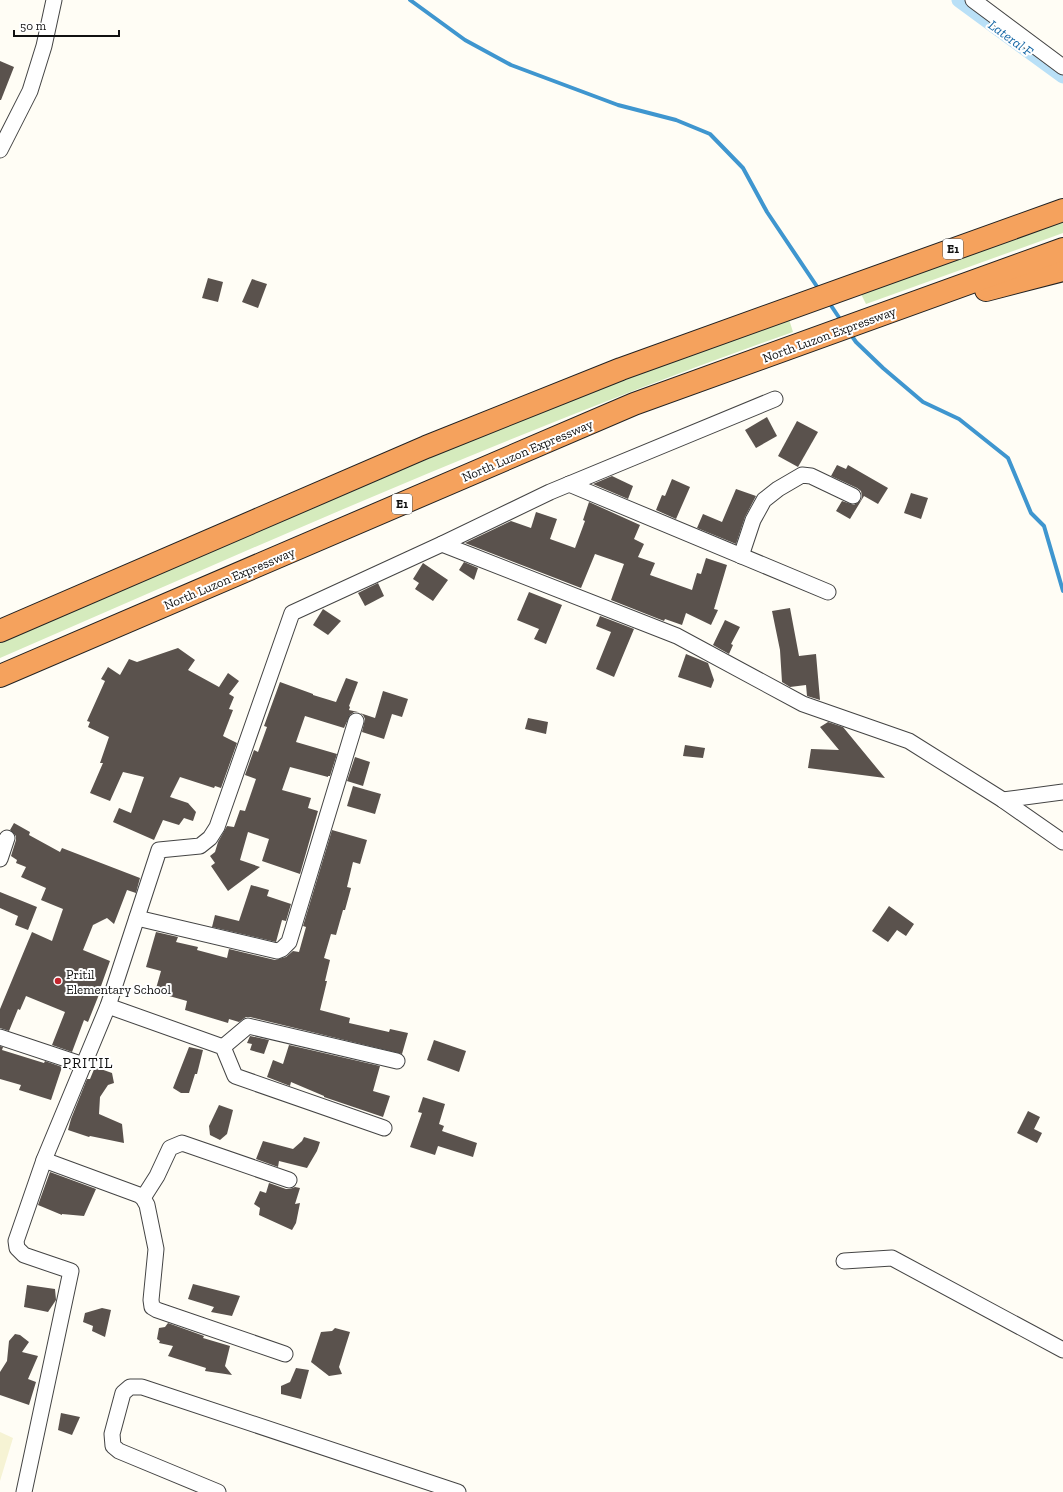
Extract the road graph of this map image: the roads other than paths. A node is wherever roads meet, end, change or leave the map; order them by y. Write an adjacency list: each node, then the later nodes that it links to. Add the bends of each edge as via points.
1 (54, 0): 4 (street, via 44,46 30,91)
2 (973, 0): 3 (street)
3 (1063, 66)
4 (0, 150)
5 (1063, 210): 15 (highway, E1, via 621,369 426,447)
6 (1063, 249): 8 (highway, North Luzon Expressway / E1)
7 (1063, 270): 8 (highway, via 926,307)
8 (871, 318): 16 (highway, North Luzon Expressway / E1, via 634,404)
9 (776, 400): 10 (street)
10 (569, 484): 12 (street); 13 (street)
11 (853, 496): 13 (street, via 811,476 802,475 764,500 753,520)
12 (442, 544): 19 (street, via 677,636 803,704 909,741); 23 (street, via 292,613 217,827 210,838 200,846 160,850)
13 (741, 556): 14 (street)
14 (828, 592)
15 (0, 631)
16 (0, 676)
17 (356, 720): 23 (street, via 289,942 282,950 276,951)
18 (1063, 792): 19 (street)
19 (1003, 800): 21 (street)
20 (7, 838): 22 (street)
21 (1063, 842)
22 (0, 858)
23 (137, 918): 24 (street)
24 (108, 1006): 26 (street); 28 (street)
25 (0, 1037): 28 (street)
26 (223, 1047): 27 (street, via 248,1026); 29 (street, via 235,1076)
27 (397, 1061)
28 (84, 1065): 30 (street)
29 (384, 1128)
30 (44, 1160): 32 (street); 36 (street, via 16,1241 17,1248 24,1255 71,1271)
31 (289, 1180): 32 (street, via 182,1144 170,1148)
32 (143, 1198): 35 (street, via 147,1205 156,1249 152,1306 157,1310)
33 (844, 1261): 34 (street, via 892,1258)
34 (1063, 1350)
35 (285, 1354)
36 (24, 1492)
37 (218, 1492): 38 (street, via 119,1452 113,1446 112,1434 123,1394 130,1387 142,1387)
38 (458, 1492)

